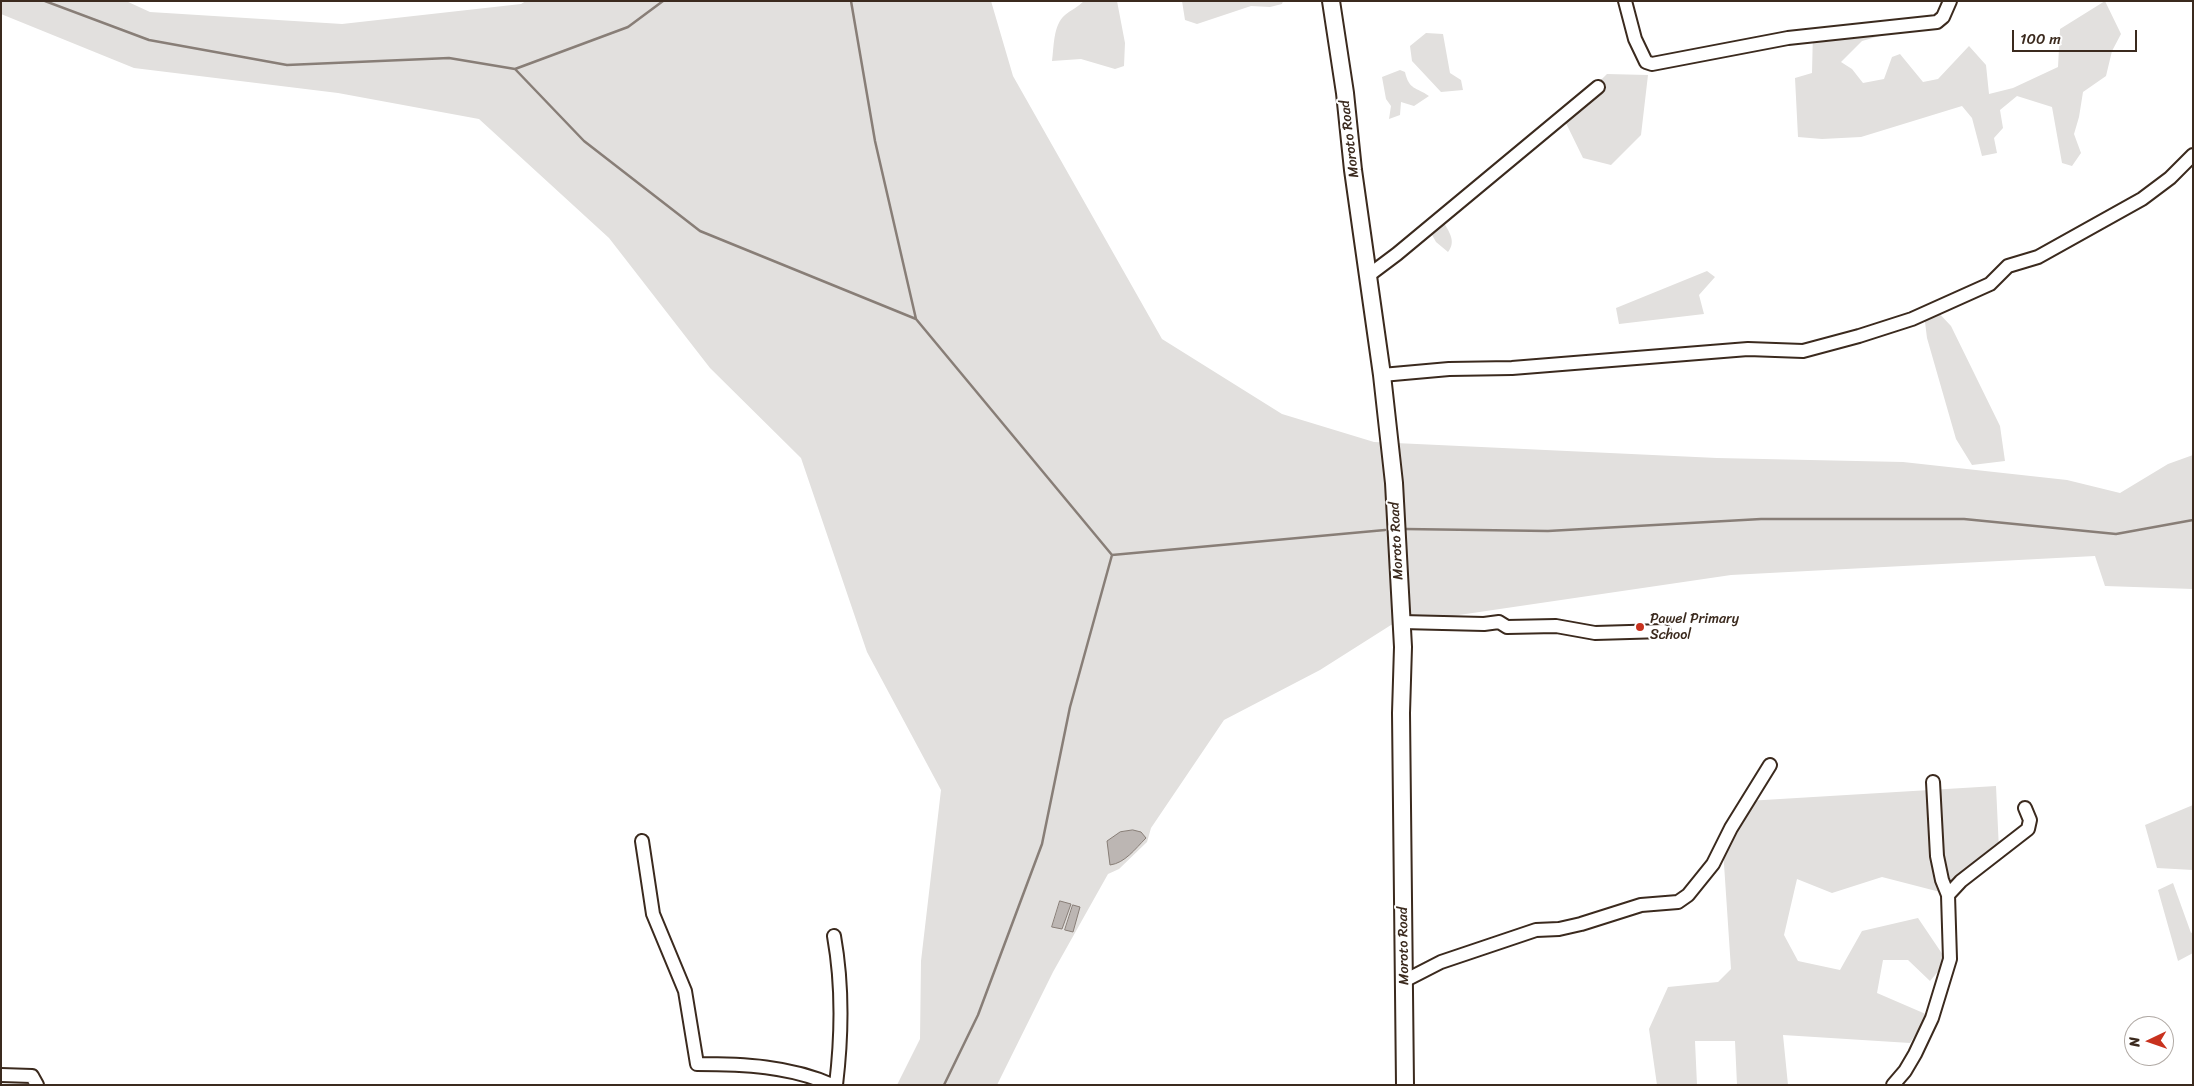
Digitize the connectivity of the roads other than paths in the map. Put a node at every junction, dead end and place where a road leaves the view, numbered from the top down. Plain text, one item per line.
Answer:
1 (1331, 1) edge
2 (1625, 1) edge
3 (1950, 1) edge
4 (1598, 87) dead end
5 (2193, 156) edge
6 (1369, 275) junction
7 (1382, 376) junction
8 (1402, 622) junction
9 (1664, 631) dead end
10 (1770, 765) dead end
11 (1934, 782) dead end
12 (2025, 808) dead end
13 (642, 841) dead end
14 (1948, 895) junction
15 (834, 936) dead end
16 (1404, 982) junction
17 (1, 1075) edge
18 (37, 1085) edge
19 (832, 1085) edge
20 (836, 1085) edge
21 (1405, 1085) edge
22 (1893, 1085) edge

1 - 6 main road, Moroto Road
2 - 3 street
4 - 6 street
5 - 7 street
6 - 7 main road, Moroto Road
7 - 8 main road, Moroto Road
8 - 9 street
8 - 16 main road, Moroto Road
10 - 16 street
11 - 14 street
12 - 14 street
13 - 19 street
14 - 22 street
15 - 20 street
16 - 21 main road, Moroto Road
17 - 18 street

